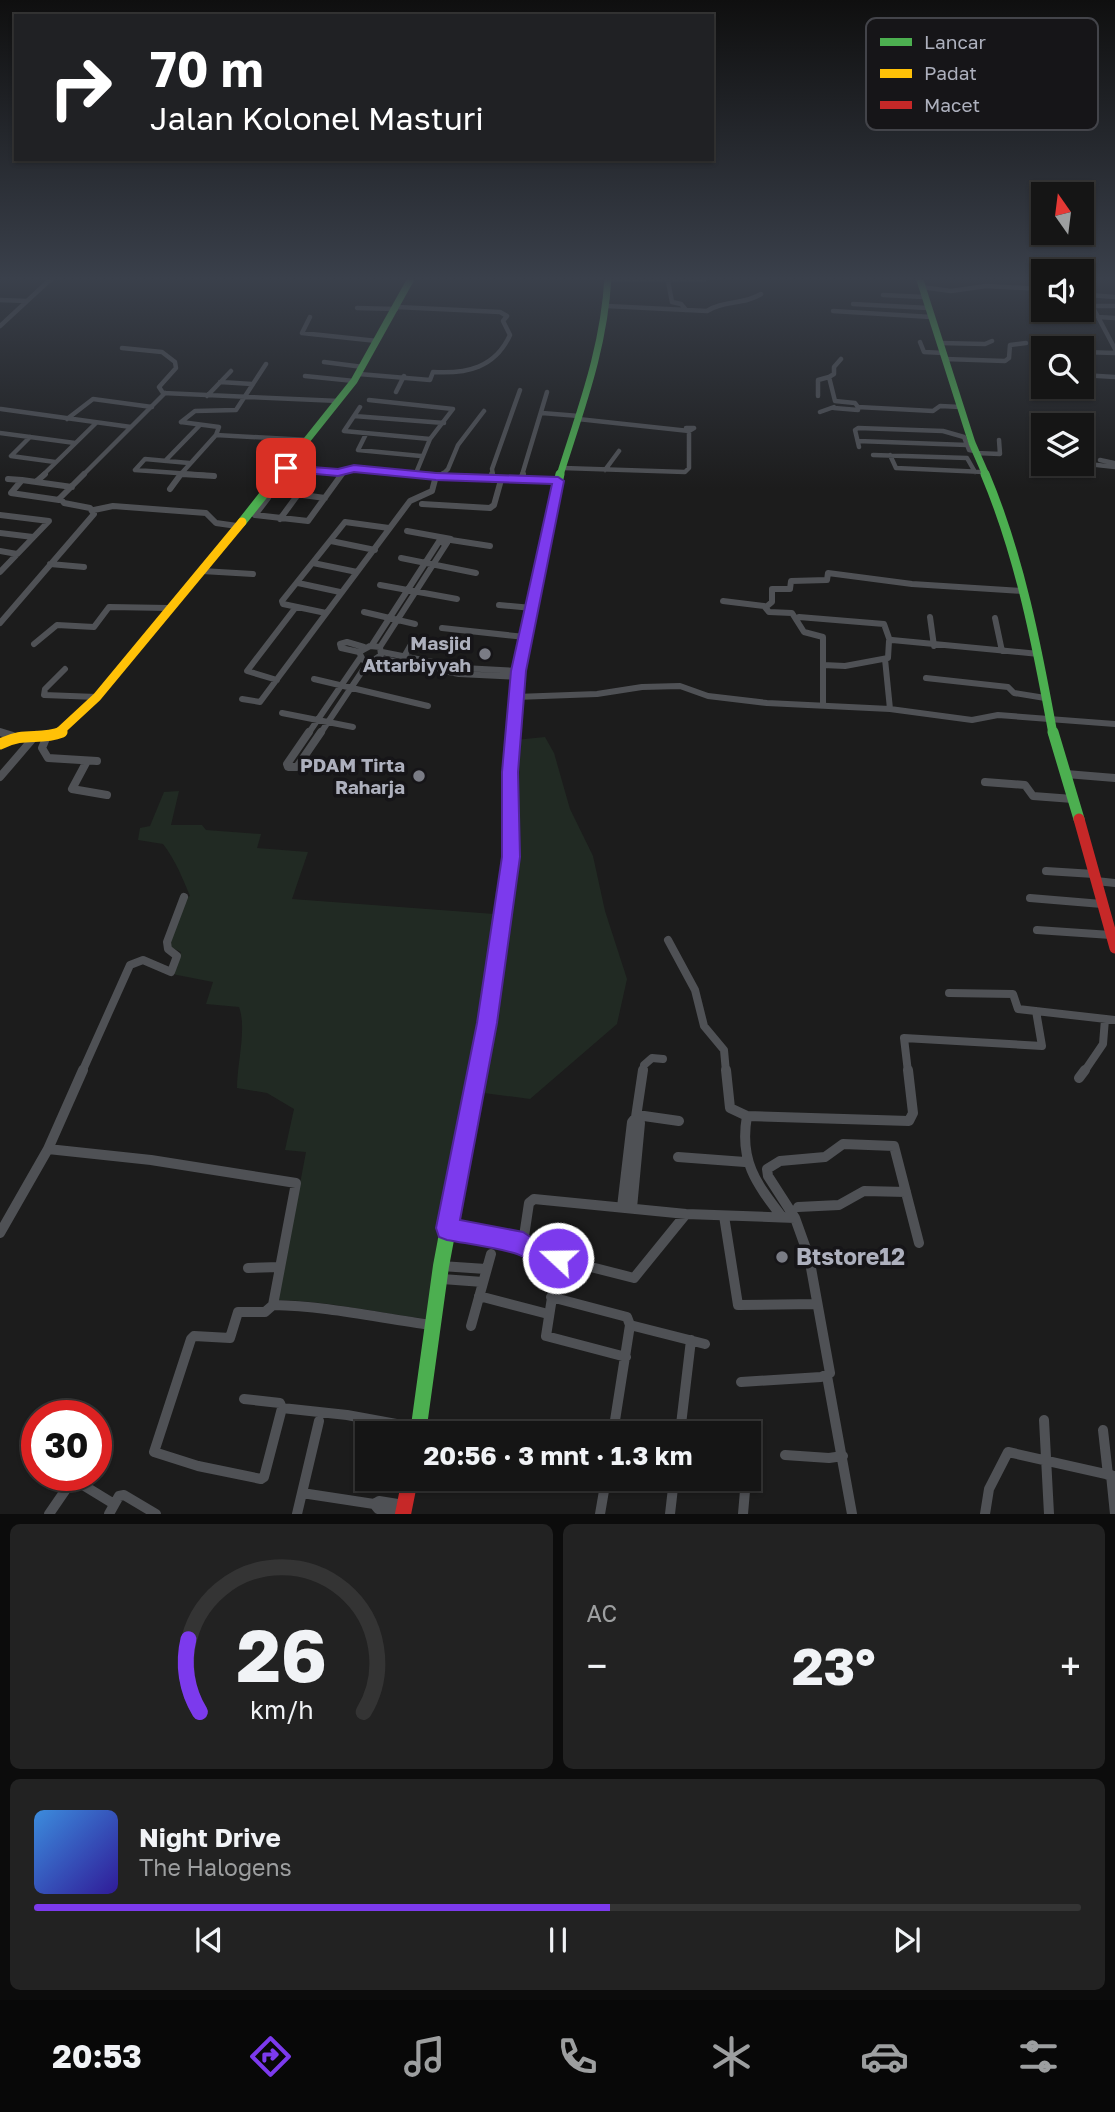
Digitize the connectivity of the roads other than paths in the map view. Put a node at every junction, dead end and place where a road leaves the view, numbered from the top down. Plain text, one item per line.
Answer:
1 (122, 348) dead end
2 (373, 348) edge
3 (504, 348) edge
4 (600, 348) edge
5 (922, 348) edge
6 (942, 348) edge
7 (963, 348) edge
8 (1010, 348) edge
9 (943, 351) junction
10 (1115, 351) edge
11 (1094, 352) edge
12 (841, 359) dead end
13 (324, 362) dead end
14 (266, 365) dead end
15 (231, 371) dead end
16 (358, 374) junction
17 (305, 376) dead end
18 (404, 376) junction
19 (1094, 376) edge
20 (829, 377) junction
21 (1115, 377) edge
22 (220, 382) junction
23 (252, 384) junction
24 (520, 390) dead end
25 (396, 392) dead end
26 (547, 392) dead end
27 (166, 393) junction
28 (244, 395) junction
29 (207, 396) junction
30 (818, 396) dead end
31 (369, 400) dead end
32 (339, 401) junction
33 (835, 401) junction
34 (152, 407) junction
35 (360, 407) dead end
36 (961, 407) junction
37 (834, 408) junction
38 (858, 409) junction
39 (1, 410) edge
40 (484, 411) dead end
41 (542, 411) junction
42 (820, 412) dead end
43 (354, 416) junction
44 (579, 416) junction
45 (66, 419) junction
46 (96, 423) junction
47 (444, 423) junction
48 (200, 425) junction
49 (131, 427) junction
50 (864, 428) junction
51 (0, 433) edge
52 (366, 434) junction
53 (216, 435) junction
54 (30, 437) junction
55 (430, 439) junction
56 (308, 440) junction
57 (999, 440) dead end
58 (75, 443) junction
59 (973, 449) junction
60 (619, 451) dead end
61 (873, 455) dead end
62 (421, 456) junction
63 (890, 456) junction
64 (616, 459) junction
65 (1100, 460) dead end
66 (165, 461) junction
67 (55, 462) junction
68 (189, 463) junction
69 (1094, 464) edge
70 (1115, 465) edge
71 (563, 468) junction
72 (288, 469) junction
73 (605, 470) junction
74 (315, 471) junction
75 (344, 471) junction
76 (619, 471) junction
77 (979, 472) junction
78 (179, 474) junction
79 (416, 474) junction
80 (214, 476) dead end
81 (439, 476) junction
82 (8, 479) dead end
83 (521, 479) junction
84 (22, 480) junction
85 (493, 480) junction
86 (501, 480) junction
87 (37, 481) junction
88 (558, 481) junction
89 (72, 487) junction
90 (170, 489) dead end
91 (273, 491) junction
92 (298, 494) junction
93 (325, 498) junction
94 (60, 500) junction
95 (422, 504) dead end
96 (94, 510) junction
97 (0, 515) edge
98 (280, 519) junction
99 (237, 526) junction
100 (389, 528) junction
101 (407, 531) dead end
102 (0, 533) edge
103 (33, 537) junction
104 (444, 540) junction
105 (331, 541) junction
106 (490, 546) dead end
107 (375, 550) junction
108 (0, 551) edge
109 (18, 554) junction
110 (401, 558) dead end
111 (313, 563) junction
112 (4, 564) edge
113 (50, 564) junction
114 (427, 566) junction
115 (84, 567) dead end
116 (202, 571) junction
117 (0, 572) edge
118 (357, 572) junction
119 (475, 573) dead end
120 (253, 574) dead end
121 (298, 583) junction
122 (380, 585) dead end
123 (1022, 591) junction
124 (340, 592) junction
125 (410, 593) junction
126 (457, 599) dead end
127 (723, 601) dead end
128 (499, 605) dead end
129 (296, 607) junction
130 (766, 607) junction
131 (169, 608) junction
132 (532, 608) junction
133 (363, 612) dead end
134 (326, 613) junction
135 (799, 617) junction
136 (930, 617) dead end
137 (995, 618) dead end
138 (392, 621) junction
139 (0, 623) edge
140 (415, 624) dead end
141 (442, 628) dead end
142 (525, 637) junction
143 (889, 637) junction
144 (413, 640) dead end
145 (34, 644) dead end
146 (934, 646) junction
147 (371, 651) junction
148 (1002, 652) junction
149 (1039, 654) junction
150 (405, 656) junction
151 (885, 659) junction
152 (426, 664) junction
153 (823, 665) junction
154 (65, 669) dead end
155 (518, 674) junction
156 (926, 678) dead end
157 (277, 680) junction
158 (314, 680) dead end
159 (345, 688) junction
160 (97, 697) junction
161 (515, 697) junction
162 (1045, 698) junction
163 (242, 699) dead end
164 (823, 705) junction
165 (428, 706) dead end
166 (890, 709) junction
167 (282, 713) dead end
168 (1050, 718) junction
169 (317, 719) junction
170 (326, 721) junction
171 (1115, 724) edge
172 (353, 727) dead end
173 (0, 732) edge
174 (41, 735) junction
175 (13, 736) junction
176 (0, 744) edge
177 (87, 761) junction
178 (97, 761) dead end
179 (1066, 775) junction
180 (0, 778) edge
181 (1115, 778) edge
182 (985, 782) dead end
183 (107, 795) dead end
184 (1074, 800) junction
185 (1046, 871) dead end
186 (1095, 877) junction
187 (1115, 883) edge
188 (184, 897) dead end
189 (1030, 898) dead end
190 (1102, 904) junction
191 (1037, 930) dead end
192 (1111, 935) junction
193 (668, 940) dead end
194 (1115, 948) edge
195 (949, 993) dead end
196 (1036, 1011) junction
197 (1110, 1019) edge
198 (663, 1059) dead end
199 (1079, 1079) dead end
200 (636, 1116) junction
201 (747, 1116) junction
202 (679, 1121) dead end
203 (48, 1149) junction
204 (678, 1157) dead end
205 (745, 1161) junction
206 (906, 1192) junction
207 (627, 1208) junction
208 (666, 1212) junction
209 (797, 1212) junction
210 (686, 1214) junction
211 (724, 1216) junction
212 (782, 1217) junction
213 (677, 1226) junction
214 (447, 1228) junction
215 (0, 1233) edge
216 (919, 1243) dead end
217 (523, 1244) junction
218 (491, 1254) dead end
219 (441, 1266) junction
220 (279, 1267) junction
221 (248, 1268) dead end
222 (486, 1269) junction
223 (556, 1272) dead end
224 (439, 1279) junction
225 (483, 1282) junction
226 (479, 1296) junction
227 (551, 1297) junction
228 (817, 1304) junction
229 (273, 1305) junction
230 (548, 1314) junction
231 (432, 1325) junction
232 (630, 1325) junction
233 (471, 1326) dead end
234 (691, 1340) junction
235 (705, 1343) dead end
236 (626, 1357) junction
237 (827, 1376) junction
238 (741, 1382) dead end
239 (244, 1399) dead end
240 (282, 1408) junction
241 (1044, 1420) dead end
242 (319, 1421) dead end
243 (374, 1421) edge
244 (419, 1421) edge
245 (615, 1421) edge
246 (681, 1421) edge
247 (1103, 1430) dead end
248 (785, 1455) dead end
249 (843, 1456) junction
250 (1046, 1460) junction
251 (1111, 1476) edge
252 (407, 1491) edge
253 (604, 1491) edge
254 (673, 1491) edge
255 (745, 1491) edge
256 (302, 1493) junction
257 (111, 1509) edge
258 (403, 1511) edge
259 (49, 1514) edge
260 (156, 1514) edge
261 (297, 1514) edge
262 (600, 1514) edge
263 (670, 1514) edge
264 (743, 1514) edge
265 (852, 1514) edge
266 (985, 1514) edge
267 (1049, 1514) edge
268 (1115, 1514) edge

1 - 27 street
2 - 16 street
3 - 18 street
4 - 44 street
5 - 9 street
6 - 9 street
7 - 9 street
8 - 9 street
9 - 36 street
10 - 11 street
12 - 20 street
13 - 16 street
14 - 23 street
15 - 22 street
16 - 17 street
16 - 18 street
16 - 32 street
18 - 25 street
19 - 21 street
20 - 30 street
20 - 33 street
22 - 23 street
22 - 29 street
23 - 28 street
24 - 85 street
26 - 41 street
27 - 29 street
27 - 34 street
28 - 29 street
28 - 32 street
28 - 48 street
31 - 47 street
32 - 56 street
33 - 37 street
33 - 38 street
34 - 45 street
34 - 49 street
35 - 43 street
36 - 38 street
36 - 59 street
37 - 38 street
37 - 42 street
38 - 50 street
39 - 45 street
40 - 81 street
41 - 44 street
41 - 83 street
43 - 47 street
43 - 52 street
44 - 71 street
44 - 76 street
45 - 46 street
46 - 49 street
46 - 58 street
47 - 55 street
48 - 53 street
48 - 66 street
49 - 89 street
50 - 59 street
50 - 59 street
51 - 54 street
52 - 55 street
52 - 62 street
53 - 56 street
53 - 68 street
54 - 58 street
54 - 67 street
55 - 62 street
56 - 72 street
57 - 59 street
58 - 67 street
59 - 77 street
60 - 64 street
61 - 63 street
62 - 79 street
63 - 77 street
63 - 77 street
64 - 73 street
64 - 76 street
65 - 70 street
66 - 68 street
66 - 78 street
67 - 87 street
68 - 78 street
69 - 70 street
71 - 73 street
71 - 88 street
72 - 74 street
72 - 91 street
72 - 99 street
73 - 76 street
74 - 75 street
74 - 92 street
75 - 79 street
75 - 93 street
77 - 123 street
78 - 80 street
78 - 90 street
79 - 81 street
81 - 85 street
81 - 100 street
82 - 84 street
83 - 86 street
83 - 88 street
84 - 87 street
84 - 94 street
85 - 86 street
86 - 95 street
87 - 89 street
88 - 132 street
89 - 94 street
91 - 92 street
91 - 98 street
92 - 93 street
92 - 98 street
93 - 98 street
94 - 96 street
96 - 99 street
96 - 113 street
97 - 103 street
99 - 116 street
100 - 105 street
100 - 107 street
101 - 104 street
102 - 103 street
103 - 109 street
104 - 106 street
104 - 114 street
105 - 107 street
105 - 111 street
107 - 118 street
108 - 109 street
109 - 112 street
110 - 114 street
111 - 118 street
111 - 121 street
112 - 117 street
113 - 115 street
113 - 139 street
114 - 119 street
114 - 125 street
116 - 120 street
116 - 131 street
118 - 124 street
121 - 124 street
121 - 129 street
122 - 125 street
123 - 130 street
123 - 149 street
124 - 134 street
125 - 126 street
125 - 138 street
127 - 130 street
128 - 132 street
129 - 134 street
129 - 157 street
130 - 135 street
131 - 145 street
131 - 160 street
132 - 142 street
133 - 138 street
134 - 157 street
135 - 143 street
135 - 153 street
136 - 146 street
137 - 148 street
138 - 140 street
138 - 147 street
141 - 142 street
142 - 155 street
143 - 146 street
143 - 151 street
144 - 150 street
146 - 148 street
147 - 150 street
147 - 152 street
147 - 159 street
147 - 159 street
148 - 149 street
149 - 162 street
150 - 152 street
151 - 153 street
151 - 166 street
152 - 155 street
153 - 164 street
154 - 160 street
155 - 161 street
156 - 162 street
157 - 163 street
158 - 159 street
159 - 165 street
159 - 169 street
159 - 170 street
160 - 174 street
161 - 164 street
161 - 214 street
162 - 168 street
164 - 166 street
166 - 168 street
167 - 169 street
168 - 171 street
168 - 179 street
169 - 170 street
169 - 170 street
170 - 172 street
173 - 175 street
174 - 175 street
174 - 177 street
174 - 180 street
175 - 176 street
177 - 178 street
177 - 183 street
179 - 181 street
179 - 184 street
182 - 184 street
184 - 186 street
185 - 186 street
186 - 187 street
186 - 190 street
188 - 203 street
189 - 190 street
190 - 192 street
191 - 192 street
192 - 194 street
193 - 201 street
195 - 196 street
196 - 197 street
196 - 201 street
197 - 199 street
198 - 200 street
200 - 202 street
200 - 207 street
201 - 205 street
203 - 215 street
203 - 220 street
204 - 205 street
205 - 212 street
206 - 209 street
206 - 209 street
206 - 216 street
207 - 208 street
207 - 217 street
208 - 210 street
208 - 213 street
209 - 212 street
209 - 228 street
210 - 211 street
210 - 213 street
211 - 212 street
211 - 228 street
213 - 217 street
214 - 217 street
214 - 219 street
218 - 222 street
219 - 222 street
219 - 224 street
220 - 221 street
220 - 229 street
222 - 225 street
223 - 227 street
224 - 225 street
224 - 231 street
225 - 226 street
226 - 230 street
226 - 233 street
227 - 230 street
227 - 232 street
228 - 237 street
229 - 231 street
229 - 240 street
230 - 236 street
231 - 244 street
232 - 234 street
232 - 236 street
234 - 235 street
234 - 246 street
236 - 245 street
237 - 238 street
237 - 249 street
239 - 240 street
240 - 243 street
241 - 250 street
242 - 256 street
247 - 251 street
248 - 249 street
249 - 265 street
250 - 251 street
250 - 266 street
250 - 267 street
251 - 268 street
252 - 258 street
253 - 262 street
254 - 263 street
255 - 264 street
256 - 258 street
256 - 261 street
257 - 259 street
257 - 260 street

